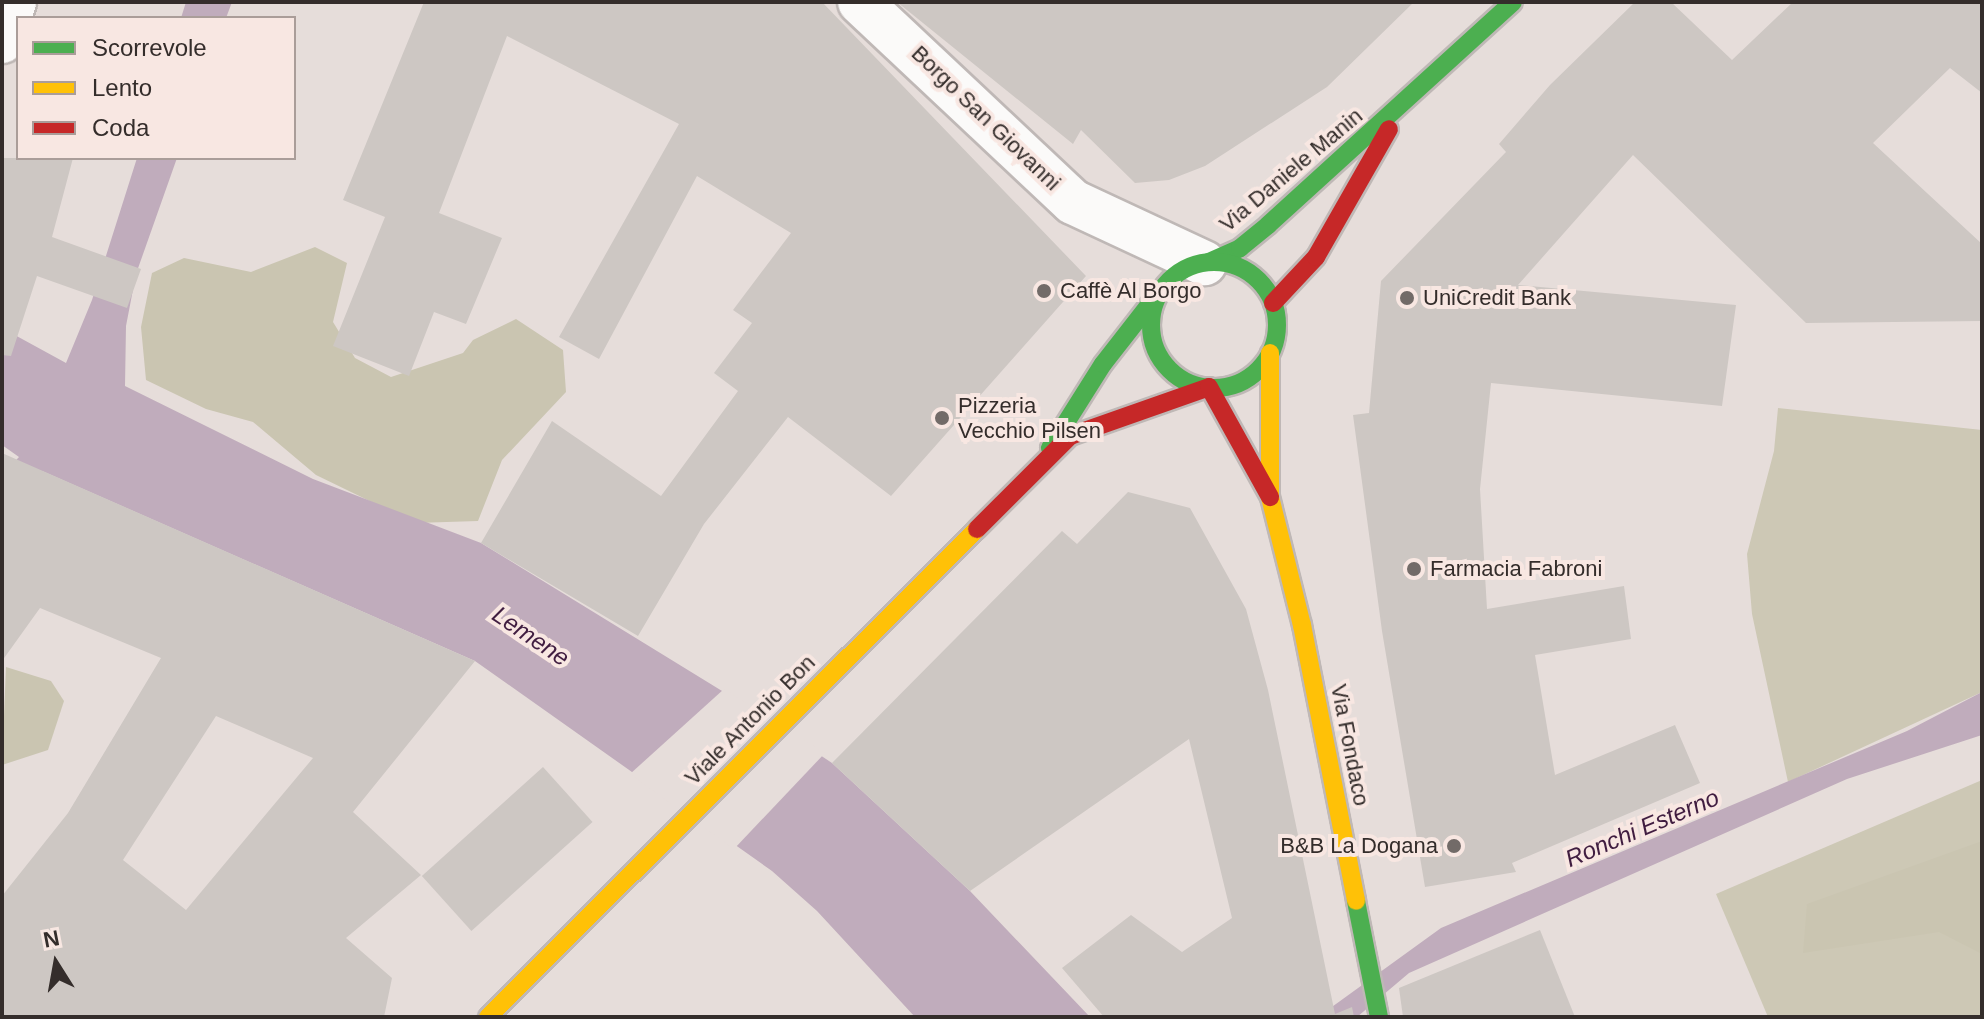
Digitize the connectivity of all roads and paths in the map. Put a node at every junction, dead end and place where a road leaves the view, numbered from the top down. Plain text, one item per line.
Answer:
1 (14, 2) edge
2 (860, 2) edge
3 (1513, 2) edge
4 (2, 41) edge
5 (1399, 108) junction
6 (1206, 262) junction
7 (1159, 293) junction
8 (1273, 303) junction
9 (1270, 353) junction
10 (1209, 387) junction
11 (1046, 455) junction
12 (1270, 497) junction
13 (1377, 1011) edge
14 (488, 1017) edge

1 - 4 street
2 - 6 street, Borgo San Giovanni
3 - 5 main road, Via Daniele Manin
5 - 6 main road, Via Daniele Manin
5 - 8 main road, Via Daniele Manin
6 - 7 main road
6 - 8 main road
7 - 10 main road
7 - 11 main road, Viale Antonio Bon
8 - 9 main road
9 - 10 main road
9 - 12 main road, Via Fondaco
10 - 11 main road, Viale Antonio Bon
10 - 12 main road, Via Fondaco
11 - 14 main road, Viale Antonio Bon
12 - 13 main road, Via Fondaco

